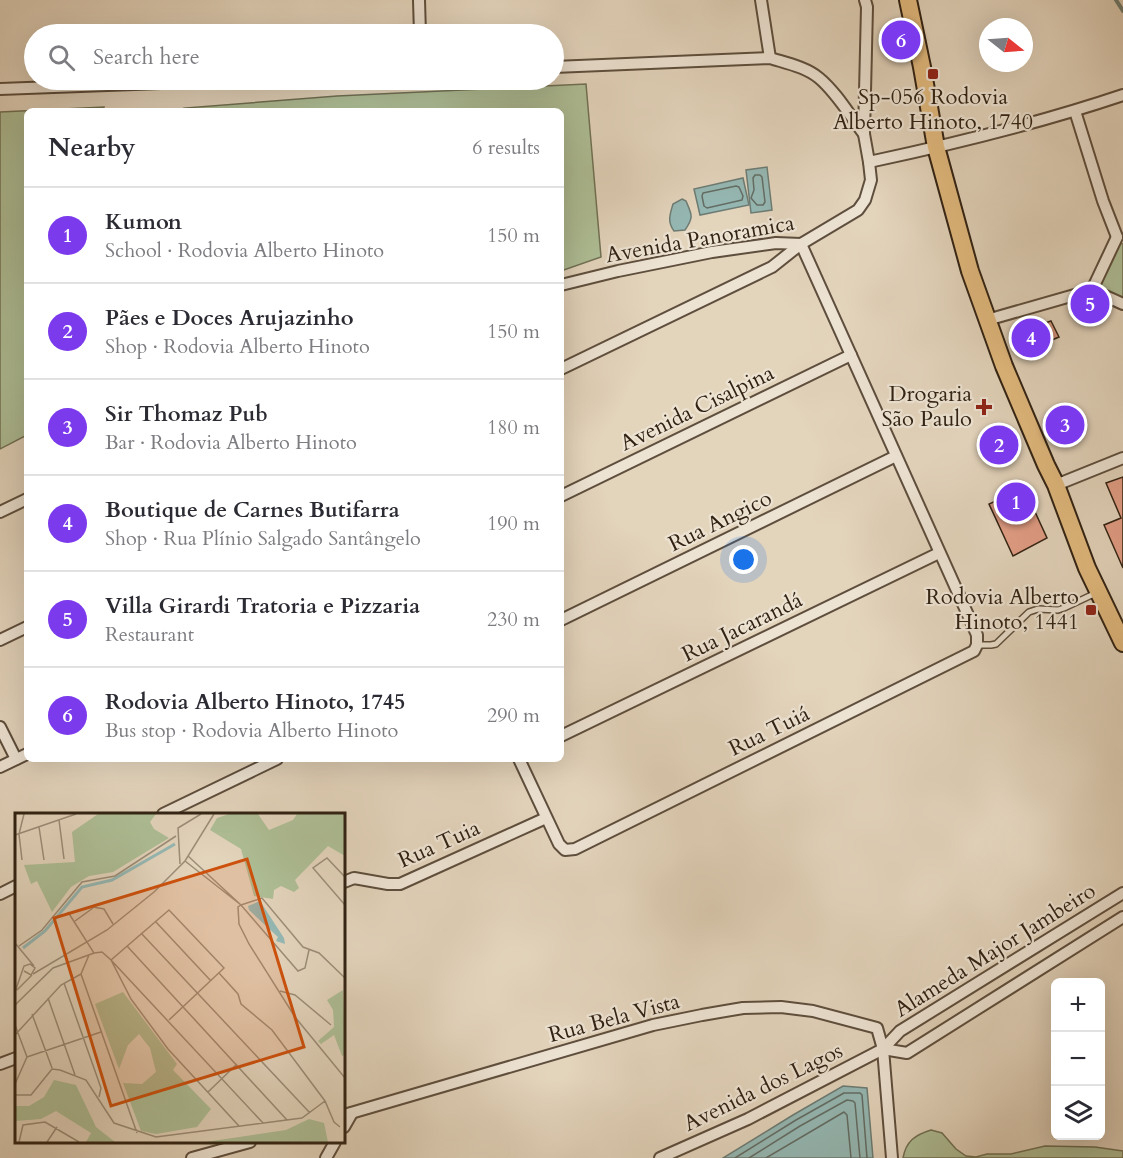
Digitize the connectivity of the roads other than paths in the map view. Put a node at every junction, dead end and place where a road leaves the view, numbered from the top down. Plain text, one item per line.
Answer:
1 (419, 0) edge
2 (761, 0) edge
3 (865, 0) edge
4 (908, 0) edge
5 (420, 24) edge
6 (770, 58) junction
7 (564, 67) edge
8 (24, 88) edge
9 (0, 89) edge
10 (1123, 95) edge
11 (1075, 111) junction
12 (864, 134) junction
13 (936, 147) junction
14 (869, 162) junction
15 (1120, 238) edge
16 (801, 244) junction
17 (564, 284) edge
18 (1092, 290) junction
19 (1123, 304) edge
20 (987, 320) junction
21 (851, 356) junction
22 (564, 368) edge
23 (896, 456) junction
24 (1123, 458) edge
25 (1056, 485) junction
26 (564, 495) edge
27 (24, 500) edge
28 (0, 512) edge
29 (939, 553) junction
30 (1098, 592) junction
31 (564, 619) edge
32 (24, 628) edge
33 (0, 640) edge
34 (1123, 643) edge
35 (977, 645) junction
36 (0, 727) edge
37 (564, 735) edge
38 (24, 755) edge
39 (16, 759) junction
40 (271, 762) edge
41 (520, 762) edge
42 (0, 767) edge
43 (165, 813) edge
44 (546, 818) junction
45 (345, 882) edge
46 (15, 886) edge
47 (1123, 893) edge
48 (0, 894) edge
49 (1123, 917) edge
50 (884, 1049) junction
51 (15, 1058) edge
52 (0, 1064) edge
53 (348, 1114) edge
54 (246, 1143) edge
55 (334, 1143) edge
56 (192, 1158) edge
57 (326, 1158) edge
58 (660, 1158) edge
59 (892, 1158) edge

1 - 5 street
2 - 6 street
3 - 12 street, Avenida Panoramica
4 - 13 main road
6 - 7 street
6 - 12 street
8 - 9 street
10 - 11 street
11 - 13 street
11 - 15 street
12 - 14 street, Avenida Panoramica
13 - 14 street
13 - 20 main road
14 - 16 street, Avenida Panoramica
15 - 18 street
16 - 17 street, Avenida Panoramica
16 - 21 street
16 - 22 street
18 - 19 street
18 - 20 street
20 - 25 main road
21 - 23 street
21 - 26 street, Avenida Cisalpina
23 - 29 street
23 - 31 street, Rua Angico
24 - 25 street
25 - 30 main road
27 - 28 street
29 - 35 street
29 - 37 street, Rua Jacarandá
30 - 34 main road
30 - 35 lane
32 - 33 street
35 - 44 street, Rua Tuiá
36 - 39 street
38 - 39 street
39 - 42 street
40 - 43 street
41 - 44 street
44 - 45 street, Rua Tuia
46 - 48 street
47 - 50 street, Alameda Major Jambeiro
49 - 50 street, Alameda Major Jambeiro
50 - 53 street, Rua Bela Vista
50 - 58 street, Avenida dos Lagos
50 - 59 street
51 - 52 street
54 - 56 street
55 - 57 street

